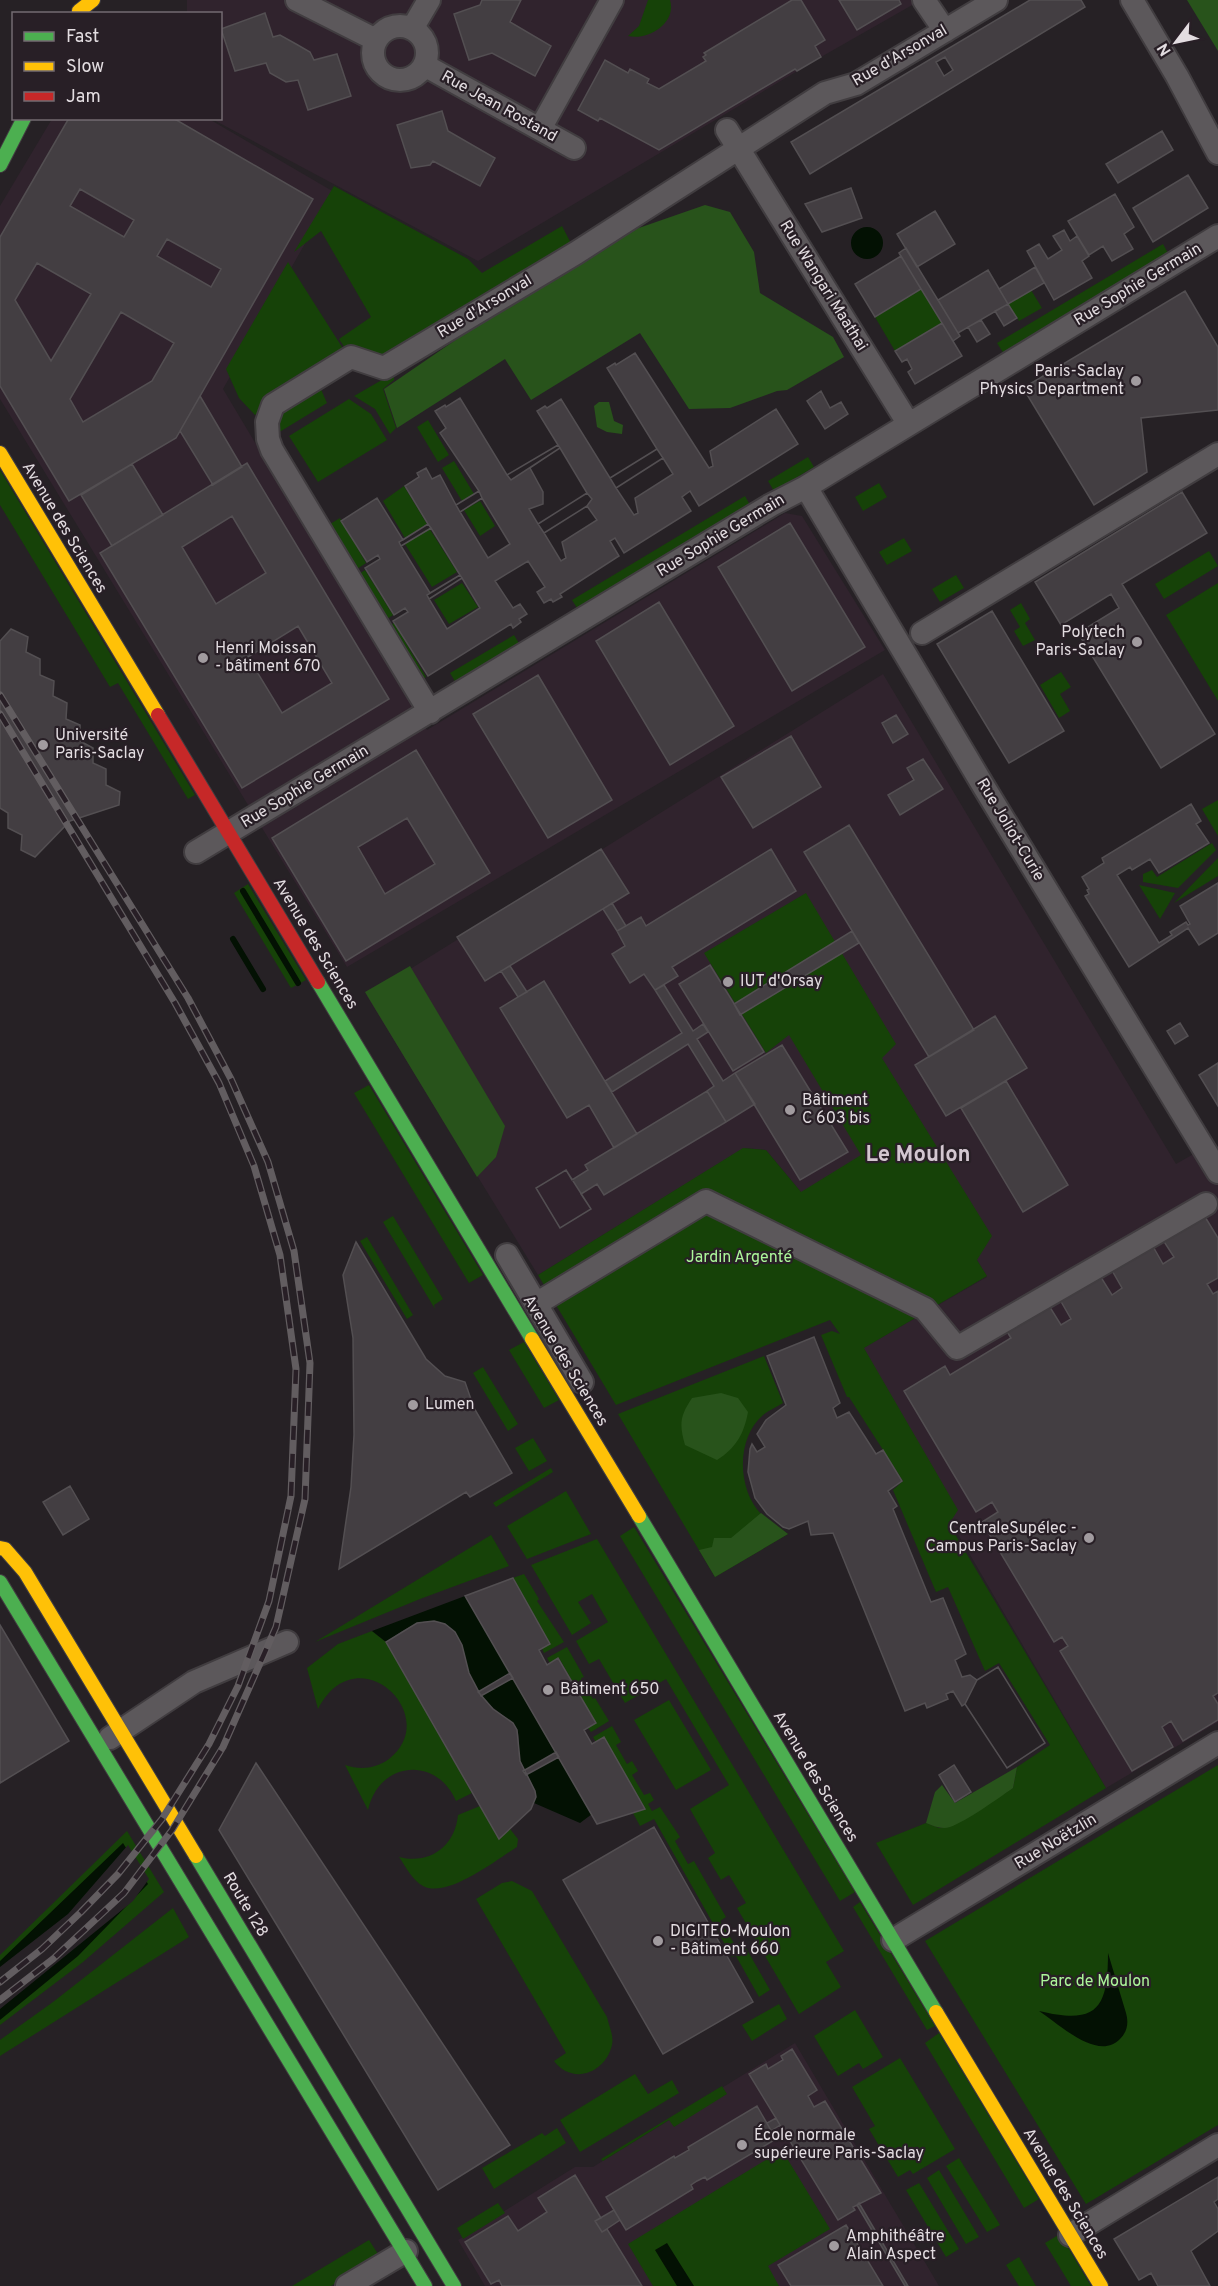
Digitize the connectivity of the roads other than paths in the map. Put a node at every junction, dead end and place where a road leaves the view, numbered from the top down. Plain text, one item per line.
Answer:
1 (93, 0) edge
2 (297, 0) edge
3 (429, 0) edge
4 (612, 0) edge
5 (924, 0) edge
6 (996, 0) edge
7 (1132, 0) edge
8 (80, 8) edge
9 (412, 29) junction
10 (945, 31) junction
11 (376, 40) junction
12 (424, 65) junction
13 (23, 120) edge
14 (540, 129) junction
15 (733, 139) junction
16 (574, 148) dead end
17 (1218, 153) edge
18 (0, 165) edge
19 (1217, 241) edge
20 (908, 423) junction
21 (0, 453) edge
22 (1218, 454) edge
23 (806, 487) junction
24 (50, 513) dead end
25 (922, 633) dead end
26 (429, 712) junction
27 (195, 748) dead end
28 (230, 833) junction
29 (196, 852) dead end
30 (1218, 1172) edge
31 (1206, 1204) dead end
32 (507, 1255) dead end
33 (528, 1299) junction
34 (582, 1382) dead end
35 (0, 1548) edge
36 (0, 1582) edge
37 (287, 1642) dead end
38 (122, 1731) junction
39 (1218, 1743) edge
40 (98, 1744) junction
41 (893, 1940) junction
42 (1218, 2145) edge
43 (1070, 2235) junction
44 (406, 2251) junction
45 (347, 2286) edge
46 (425, 2286) edge
47 (454, 2286) edge
48 (1101, 2286) edge

1 - 8 street
2 - 11 street
3 - 9 street
4 - 14 street
5 - 10 street
6 - 10 street, Rue d'Arsonval
7 - 17 street
9 - 11 street
9 - 12 street
10 - 15 street, Rue d'Arsonval
11 - 12 street
12 - 14 street, Rue Jean Rostand
13 - 18 street
14 - 16 street, Rue Jean Rostand
15 - 20 street, Rue Wangari Maathai
15 - 26 street, Rue d'Arsonval
19 - 20 street, Rue Sophie Germain
20 - 23 street, Rue Sophie Germain
21 - 28 street, Avenue des Sciences
22 - 25 street
23 - 26 street, Rue Sophie Germain
23 - 30 street, Rue Joliot-Curie
24 - 27 street
26 - 28 street, Rue Sophie Germain
28 - 29 street, Rue Sophie Germain
28 - 41 street, Avenue des Sciences
31 - 33 street
32 - 33 street
33 - 34 street
35 - 38 street, Route 128
36 - 40 street
37 - 38 street
38 - 40 street
38 - 47 street, Route 128
39 - 41 street, Rue Noëtzlin
40 - 44 street
41 - 43 street, Avenue des Sciences
42 - 43 street
43 - 48 street, Avenue des Sciences
44 - 45 street
44 - 46 street

